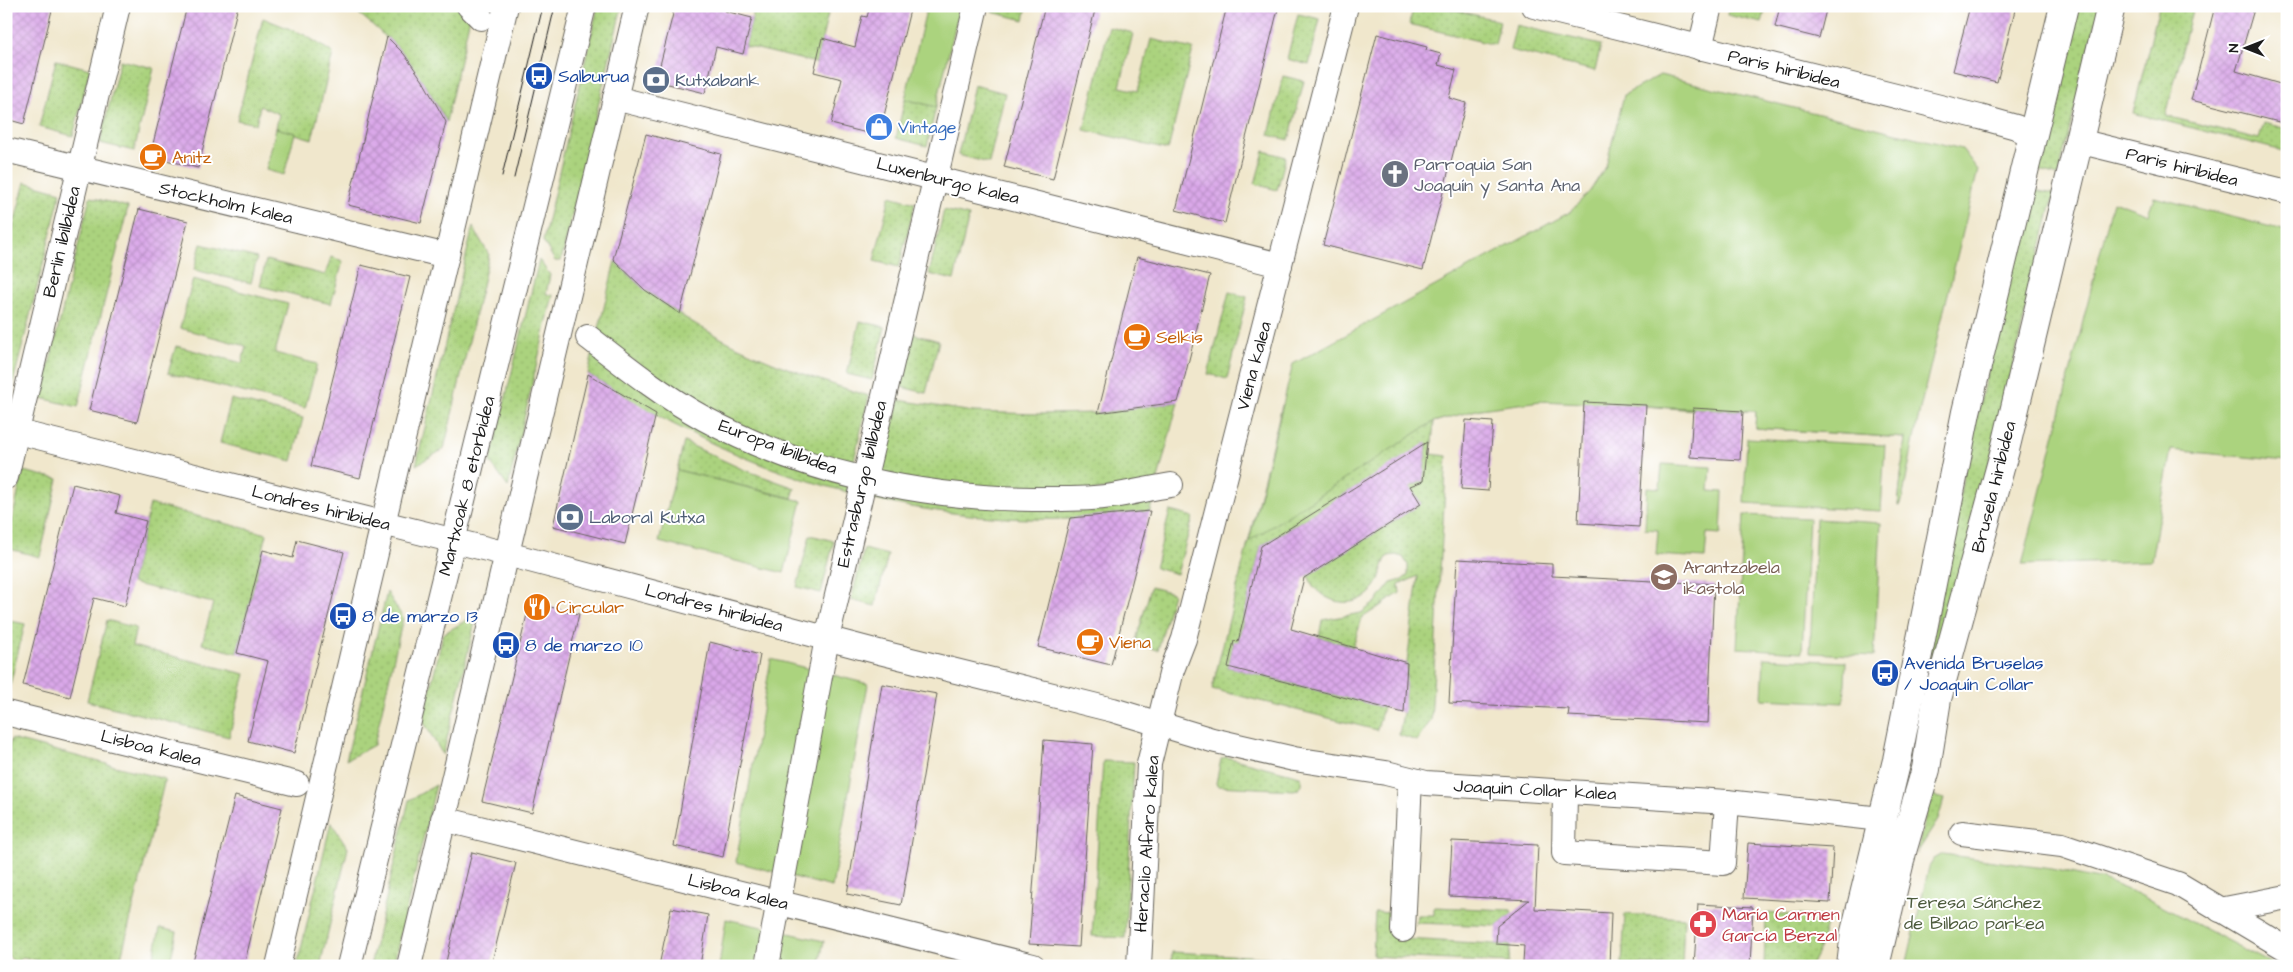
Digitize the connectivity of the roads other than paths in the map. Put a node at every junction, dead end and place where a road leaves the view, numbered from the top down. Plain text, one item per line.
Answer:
1 (118, 6) edge
2 (506, 6) edge
3 (584, 6) edge
4 (637, 6) edge
5 (976, 6) edge
6 (1346, 6) edge
7 (1534, 6) edge
8 (1710, 6) edge
9 (2064, 6) edge
10 (2110, 6) edge
11 (1700, 48) junction
12 (616, 98) junction
13 (2032, 136) junction
14 (2078, 142) junction
15 (6, 150) edge
16 (79, 168) junction
17 (935, 178) junction
18 (2287, 192) edge
19 (447, 256) junction
20 (1280, 265) junction
21 (588, 337) dead end
22 (12, 431) edge
23 (6, 477) edge
24 (863, 478) junction
25 (1171, 485) dead end
26 (382, 524) junction
27 (454, 541) junction
28 (507, 554) junction
29 (827, 638) junction
30 (6, 712) edge
31 (1159, 724) junction
32 (1410, 780) junction
33 (297, 784) dead end
34 (1565, 792) junction
35 (1727, 802) junction
36 (443, 819) junction
37 (1881, 819) junction
38 (1962, 833) dead end
39 (1903, 848) junction
40 (2287, 897) edge
41 (777, 902) junction
42 (2220, 910) junction
43 (1403, 930) dead end
44 (1855, 932) junction
45 (2287, 949) edge
46 (278, 966) edge
47 (350, 966) edge
48 (408, 966) edge
49 (767, 966) edge
50 (1033, 966) edge
51 (1139, 966) edge
52 (1836, 966) edge
53 (1851, 966) edge
54 (1875, 966) edge

1 - 16 street, Berlin ibilbidea
2 - 19 street
3 - 27 street, Martxoak 8 etorbidea
4 - 12 street
5 - 17 street, Estrasburgo ibilbidea
6 - 20 street, Viena kalea
7 - 11 street, Paris hiribidea
8 - 11 street
9 - 13 main road
10 - 14 main road, Brusela hiribidea
11 - 13 street, Paris hiribidea
12 - 17 street, Luxenburgo kalea
12 - 28 street
13 - 37 main road
14 - 18 street, Paris hiribidea
14 - 39 main road, Brusela hiribidea
15 - 16 street, Stockholm kalea
16 - 19 street, Stockholm kalea
16 - 22 street, Berlin ibilbidea
17 - 20 street, Luxenburgo kalea
17 - 24 street, Estrasburgo ibilbidea
19 - 26 street
20 - 31 street, Viena kalea
21 - 24 street, Europa ibilbidea
22 - 23 street, Berlin ibilbidea
22 - 26 street, Londres hiribidea
24 - 25 street, Europa ibilbidea
24 - 29 street, Estrasburgo ibilbidea
26 - 27 street, Londres hiribidea
26 - 46 street
27 - 28 street, Londres hiribidea
27 - 47 street, Martxoak 8 etorbidea
28 - 29 street, Londres hiribidea
28 - 36 street
29 - 31 street, Londres hiribidea
29 - 41 street, Estrasburgo ibilbidea
30 - 33 street, Lisboa kalea
31 - 32 street, Joaquin Collar kalea
31 - 51 street, Heraclio Alfaro kalea
32 - 34 street, Joaquin Collar kalea
32 - 43 street
34 - 35 street, Joaquin Collar kalea
34 - 35 street
35 - 37 street, Joaquin Collar kalea
36 - 41 street, Lisboa kalea
36 - 48 street
37 - 39 street
37 - 44 main road
38 - 42 street
39 - 54 main road, Brusela hiribidea
40 - 42 street
41 - 49 street, Estrasburgo ibilbidea
41 - 50 street, Lisboa kalea
42 - 45 street
44 - 52 main road
44 - 53 main road

